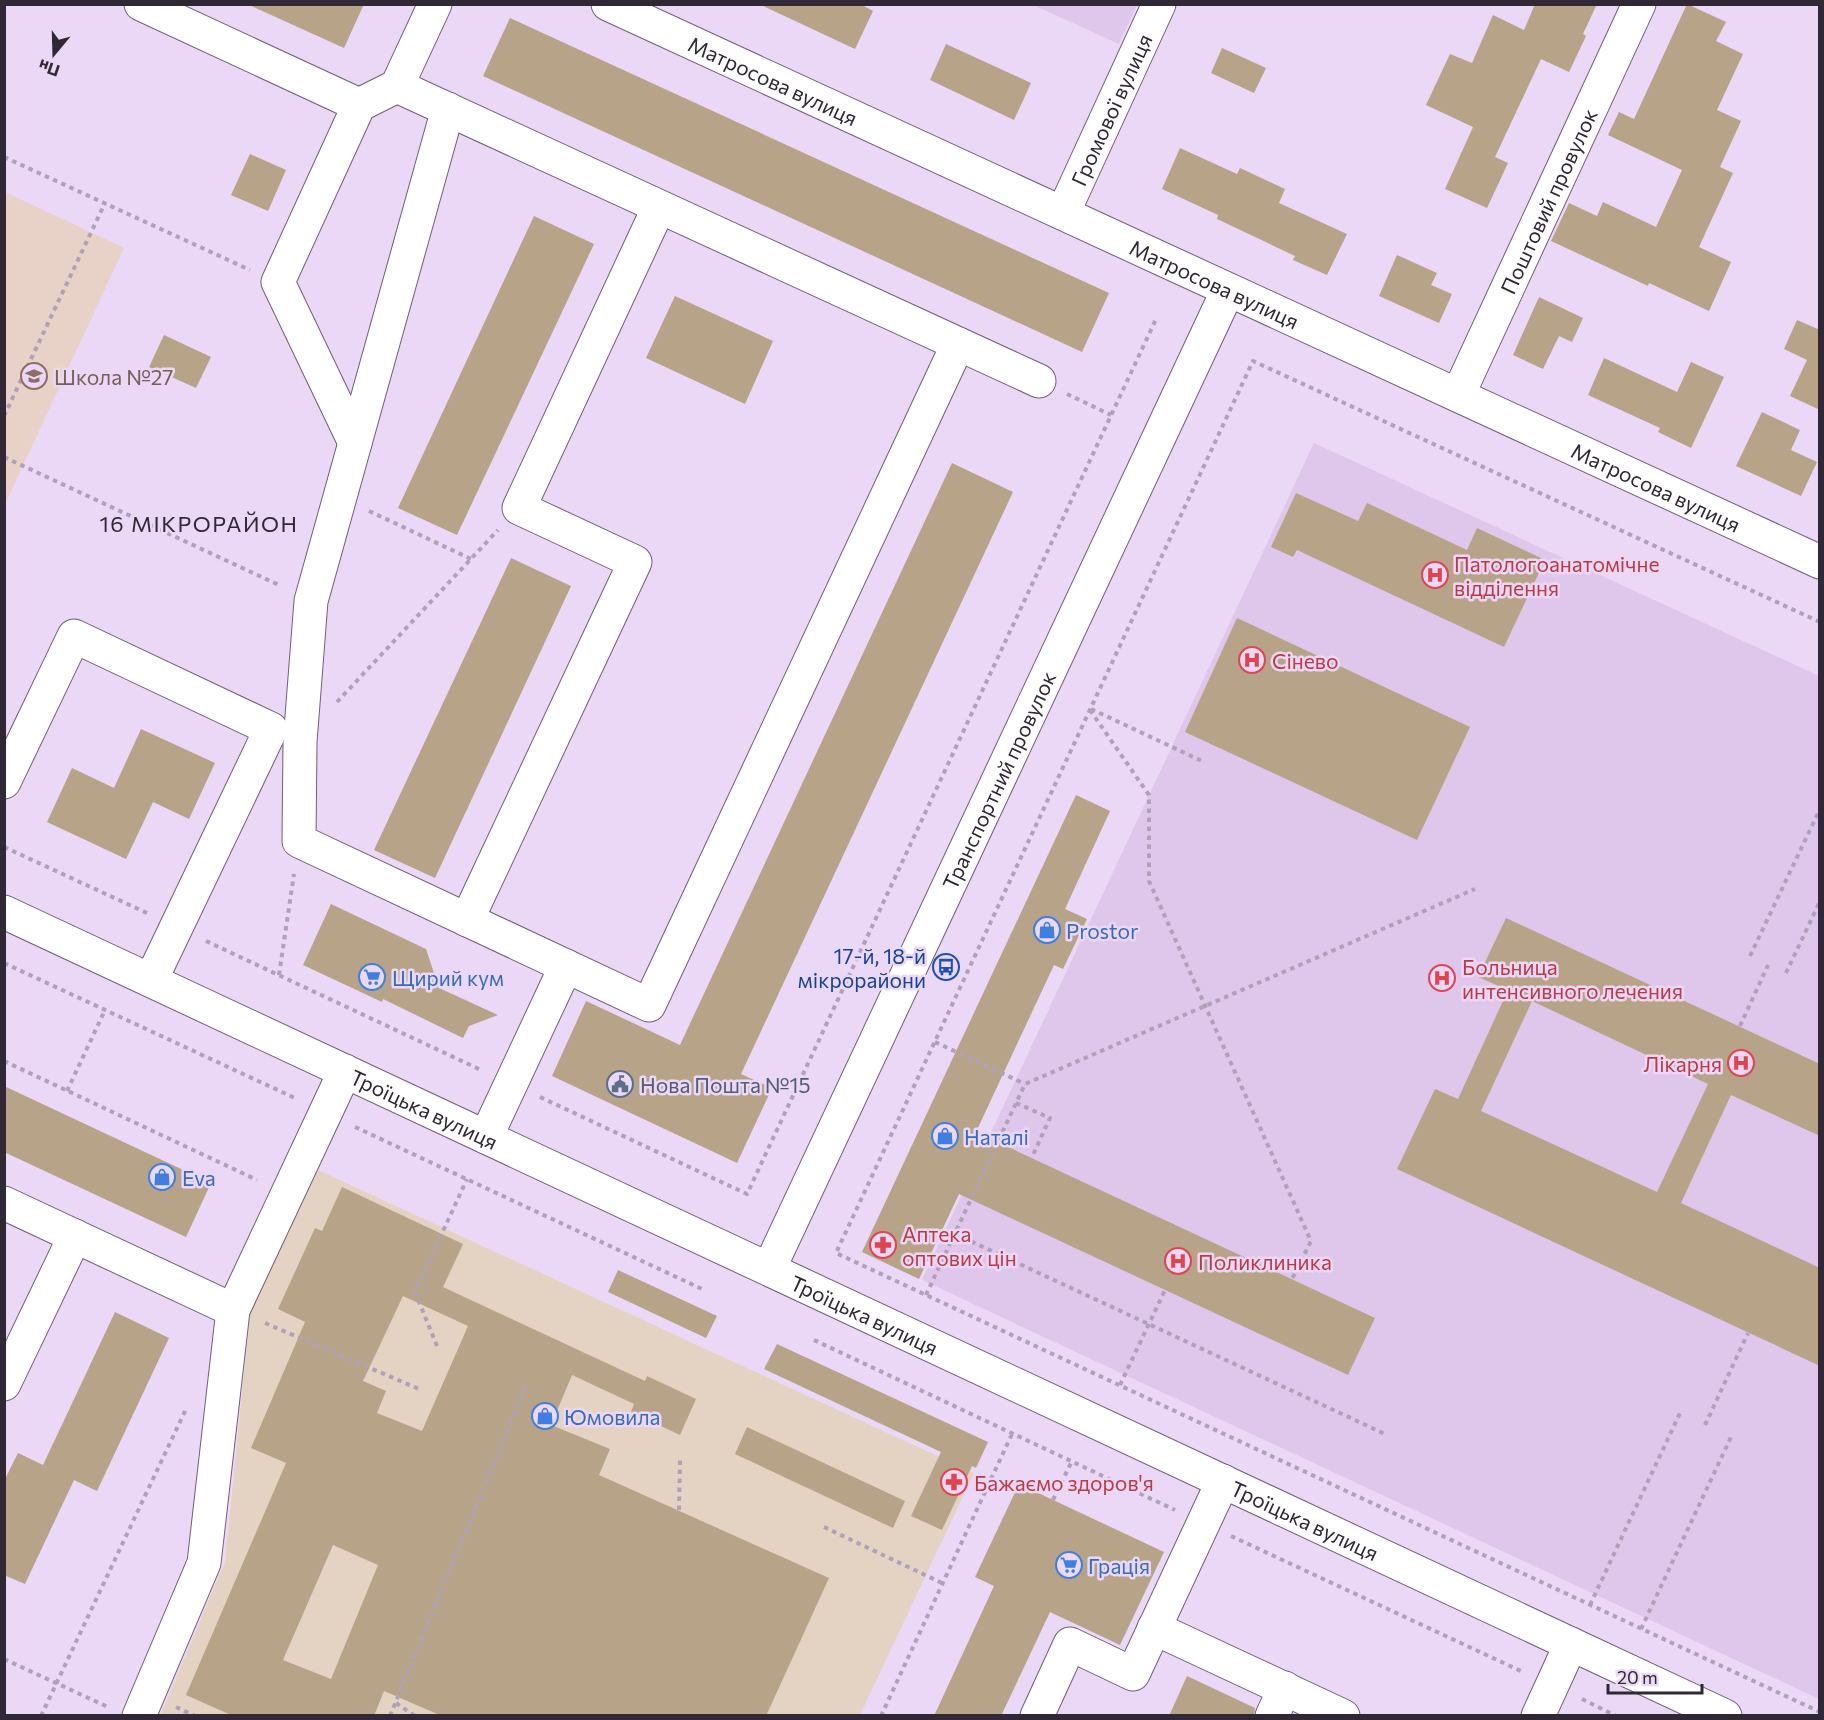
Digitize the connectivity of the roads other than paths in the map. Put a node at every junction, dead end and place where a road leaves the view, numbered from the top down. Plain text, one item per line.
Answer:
1 (141, 4) edge
2 (435, 4) edge
3 (608, 4) edge
4 (1159, 4) edge
5 (1639, 4) edge
6 (398, 86) junction
7 (359, 105) junction
8 (448, 109) junction
9 (659, 207) junction
10 (1063, 213) junction
11 (1227, 290) junction
12 (958, 344) junction
13 (1039, 381) road end
14 (1458, 395) junction
15 (355, 443) junction
16 (1820, 562) edge
17 (4, 782) edge
18 (4, 912) edge
19 (467, 920) junction
20 (566, 966) junction
21 (151, 980) junction
22 (345, 1071) junction
23 (486, 1137) junction
24 (4, 1203) edge
25 (75, 1236) junction
26 (769, 1269) junction
27 (233, 1310) junction
28 (4, 1384) edge
29 (1223, 1481) junction
30 (1154, 1628) junction
31 (1571, 1644) junction
32 (1279, 1702) edge
33 (127, 1713) edge
34 (1036, 1716) edge
35 (1343, 1716) edge
36 (1538, 1716) edge
37 (1725, 1716) edge

1 - 7 street
2 - 6 street
3 - 10 street, Матросова вулиця
4 - 10 street, Громової вулиця
5 - 14 street, Поштовий провулок
6 - 7 street
6 - 8 street
7 - 15 street
8 - 9 street
8 - 15 street
9 - 12 street
9 - 19 street
10 - 11 street, Матросова вулиця
11 - 14 street, Матросова вулиця
11 - 26 street, Транспортний провулок
12 - 13 street
12 - 20 street
14 - 16 street, Матросова вулиця
15 - 19 street
17 - 21 street
18 - 21 street, Троїцька вулиця
19 - 20 street
20 - 23 street
21 - 22 street, Троїцька вулиця
22 - 23 street, Троїцька вулиця
22 - 27 street
23 - 26 street, Троїцька вулиця
24 - 25 street
25 - 27 street
25 - 28 street
26 - 29 street, Троїцька вулиця
27 - 33 street
29 - 30 street
29 - 31 street, Троїцька вулиця
30 - 32 street
30 - 34 street
31 - 36 street
31 - 37 street, Троїцька вулиця
32 - 35 street

